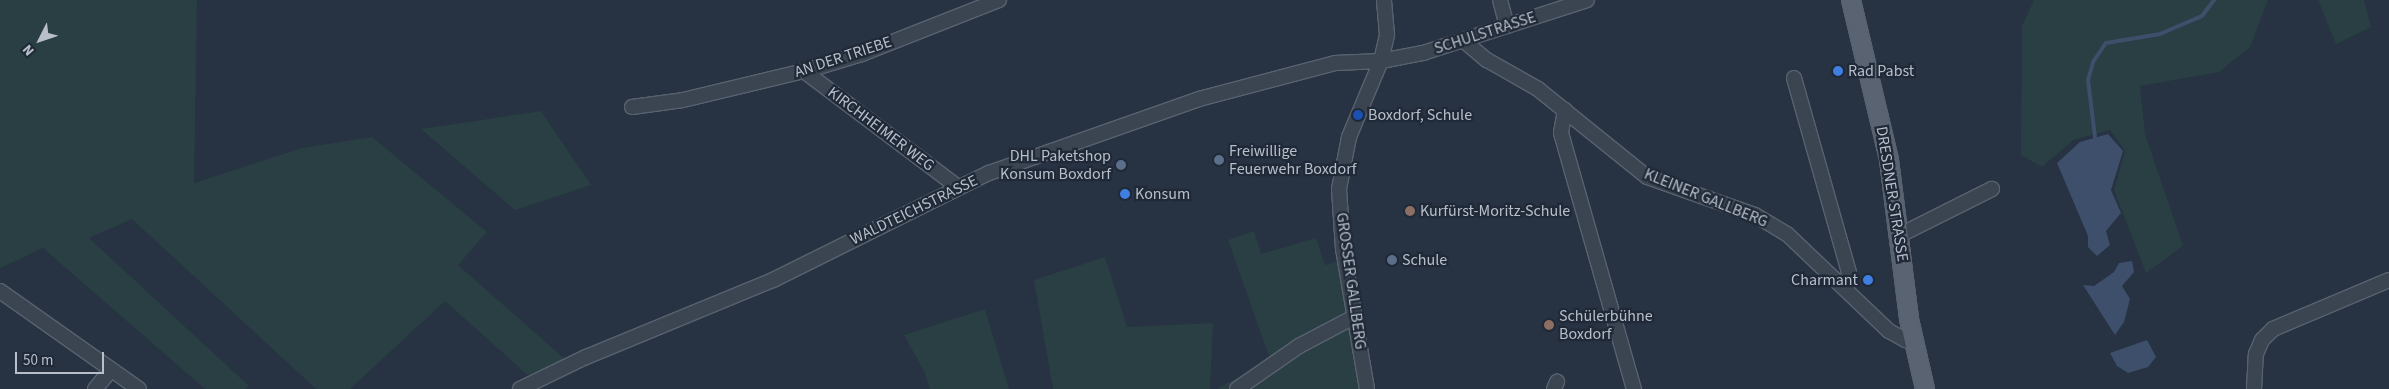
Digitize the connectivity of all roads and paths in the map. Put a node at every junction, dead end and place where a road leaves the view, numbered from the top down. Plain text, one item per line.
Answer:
1 (999, 0) edge
2 (1384, 0) edge
3 (1500, 0) edge
4 (1588, 0) edge
5 (1851, 0) edge
6 (1507, 26) junction
7 (1464, 41) junction
8 (1381, 61) junction
9 (808, 70) junction
10 (1794, 78) dead end
11 (632, 107) dead end
12 (1565, 110) junction
13 (958, 187) junction
14 (1992, 189) dead end
15 (1900, 234) junction
16 (2389, 280) edge
17 (1847, 288) junction
18 (0, 291) edge
19 (1356, 316) junction
20 (1913, 341) junction
21 (111, 370) junction
22 (95, 389) edge
23 (139, 389) edge
24 (520, 389) edge
25 (1237, 389) edge
26 (1367, 389) edge
27 (1634, 389) edge
28 (1925, 389) edge
29 (2254, 389) edge

1 - 9 street, AN DER TRIEBE
2 - 8 street, GROSSER GALLBERG
3 - 6 street
4 - 6 street, SCHULSTRASSE
5 - 15 main road, DRESDNER STRASSE
6 - 7 street, SCHULSTRASSE
7 - 8 street, SCHULSTRASSE
7 - 12 street, KLEINER GALLBERG
8 - 13 street, WALDTEICHSTRASSE
8 - 19 street, GROSSER GALLBERG
9 - 11 street, AN DER TRIEBE
9 - 13 street, KIRCHHEIMER WEG
10 - 17 street
12 - 17 street, KLEINER GALLBERG
12 - 27 street
13 - 24 street, WALDTEICHSTRASSE
14 - 15 street
15 - 20 main road, DRESDNER STRASSE
16 - 29 street
17 - 20 street, KLEINER GALLBERG
18 - 21 street
19 - 25 street
19 - 26 street, GROSSER GALLBERG
20 - 28 main road, DRESDNER STRASSE
21 - 22 street
21 - 23 street

